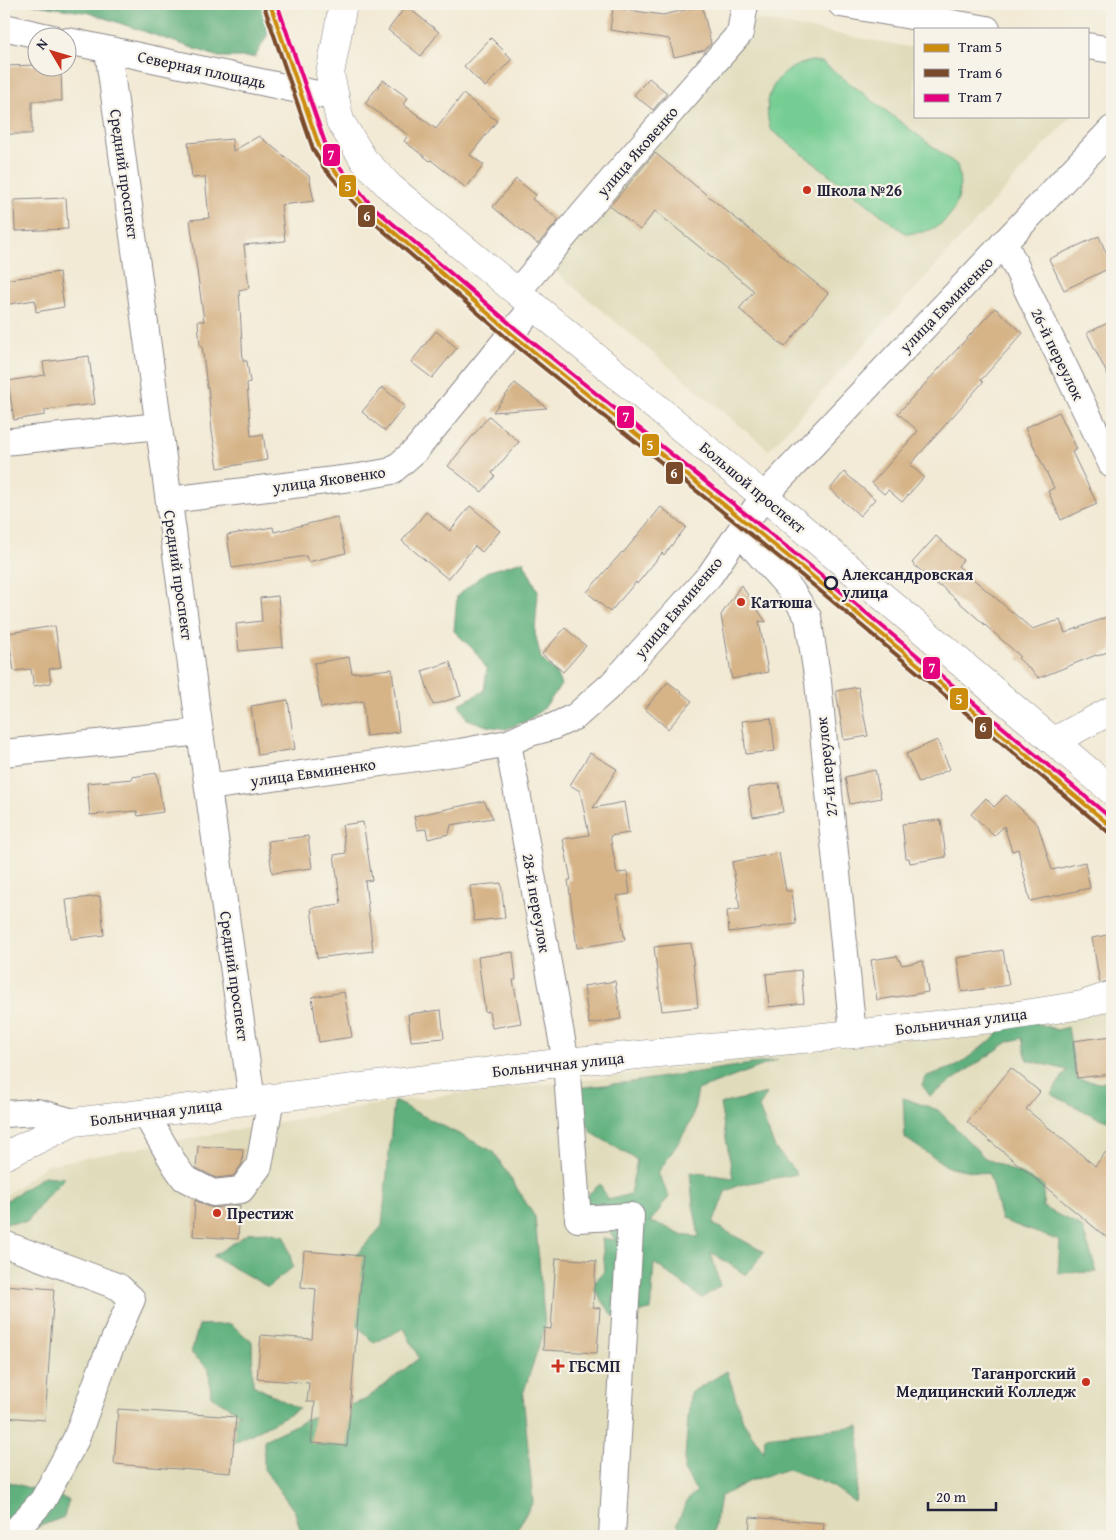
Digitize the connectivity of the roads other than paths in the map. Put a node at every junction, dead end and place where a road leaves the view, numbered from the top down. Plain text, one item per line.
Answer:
1 (343, 4) edge
2 (745, 4) edge
3 (841, 4) edge
4 (4, 27) edge
5 (981, 28) edge
6 (28, 32) edge
7 (78, 43) edge
8 (1088, 46) edge
9 (108, 50) junction
10 (1112, 50) edge
11 (336, 98) junction
12 (1112, 129) edge
13 (1004, 242) junction
14 (526, 299) junction
15 (159, 426) junction
16 (4, 442) edge
17 (1112, 465) edge
18 (764, 496) junction
19 (168, 500) junction
20 (745, 522) junction
21 (1112, 710) edge
22 (200, 732) junction
23 (1054, 741) junction
24 (508, 743) junction
25 (4, 752) edge
26 (208, 787) junction
27 (1112, 791) edge
28 (1112, 995) edge
29 (853, 1034) junction
30 (566, 1062) junction
31 (262, 1099) junction
32 (145, 1113) junction
33 (4, 1114) edge
34 (74, 1122) junction
35 (4, 1156) edge
36 (4, 1244) edge
37 (11, 1536) edge
38 (612, 1536) edge

1 - 11 main road
2 - 14 street, улица Яковенко
3 - 5 street
4 - 6 street
7 - 9 street, Северная площадь
8 - 10 street
9 - 11 street, Северная площадь
9 - 15 street, Средний проспект
11 - 14 main road, Большой проспект
12 - 13 street, улица Евминенко
13 - 17 street, 26-й переулок
13 - 18 street, улица Евминенко
14 - 18 main road, Большой проспект
14 - 19 street, улица Яковенко
15 - 16 street
15 - 19 street, Средний проспект
18 - 20 street, улица Евминенко
18 - 23 main road, Большой проспект
19 - 22 street, Средний проспект
20 - 24 street, улица Евминенко
20 - 29 street, 27-й переулок
21 - 23 main road
22 - 25 street
22 - 26 street, Средний проспект
23 - 27 main road, Большой проспект
24 - 26 street, улица Евминенко
24 - 30 street, 28-й переулок
26 - 31 street, Средний проспект
28 - 29 main road, Больничная улица
29 - 30 main road, Больничная улица
30 - 31 main road, Больничная улица
30 - 38 street, 28-й переулок
31 - 32 main road, Больничная улица
31 - 32 street, Средний проспект
32 - 34 main road, Больничная улица
33 - 34 street, Больничная улица
34 - 35 main road
36 - 37 street

